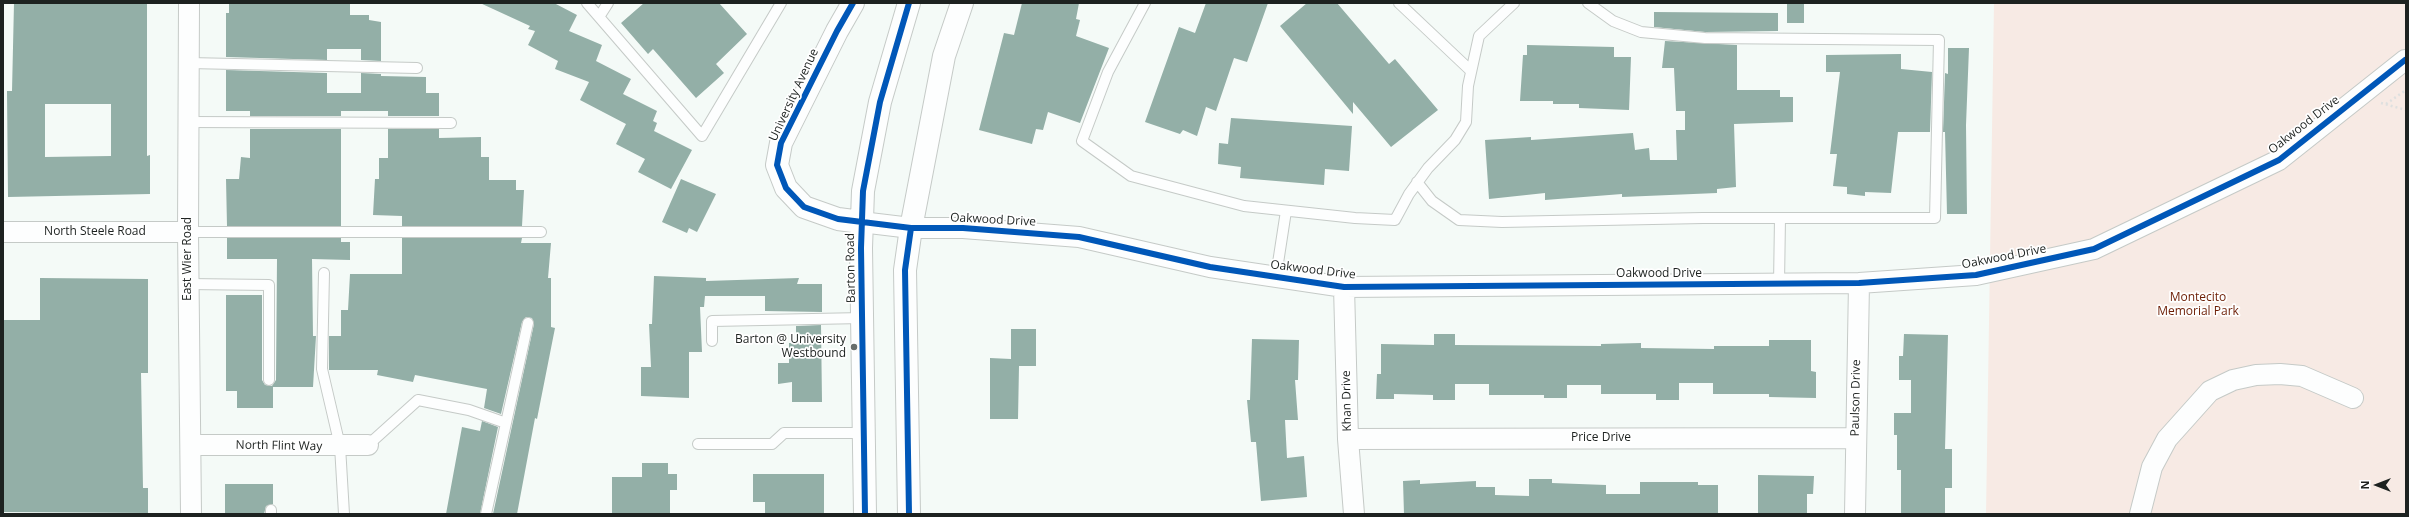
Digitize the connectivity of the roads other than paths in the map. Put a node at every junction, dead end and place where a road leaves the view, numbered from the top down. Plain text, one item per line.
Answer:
1 (189, 3) edge
2 (587, 3) edge
3 (608, 3) edge
4 (781, 3) edge
5 (853, 3) edge
6 (909, 3) edge
7 (962, 3) edge
8 (1145, 3) edge
9 (1399, 3) edge
10 (1514, 3) edge
11 (1588, 3) edge
12 (599, 17) junction
13 (2405, 60) dead end
14 (189, 63) junction
15 (417, 68) dead end
16 (1471, 71) junction
17 (188, 122) junction
18 (451, 123) dead end
19 (1418, 182) junction
20 (1286, 210) junction
21 (1780, 218) junction
22 (861, 222) junction
23 (911, 228) junction
24 (3, 232) edge
25 (188, 232) junction
26 (541, 232) dead end
27 (324, 273) dead end
28 (1276, 276) junction
29 (1859, 283) junction
30 (188, 284) junction
31 (1779, 284) junction
32 (1344, 287) junction
33 (863, 318) junction
34 (528, 323) dead end
35 (712, 341) dead end
36 (269, 380) dead end
37 (2353, 398) dead end
38 (506, 423) junction
39 (864, 433) junction
40 (1855, 438) junction
41 (1348, 439) junction
42 (698, 444) dead end
43 (190, 445) junction
44 (368, 445) joint
45 (340, 446) junction
46 (191, 514) edge
47 (344, 514) edge
48 (486, 514) edge
49 (865, 514) edge
50 (909, 514) edge
51 (1354, 514) edge
52 (1855, 514) edge
53 (2140, 514) edge

1 - 14 street, East Wier Road
2 - 12 lane
3 - 12 lane
4 - 12 lane
5 - 22 main road, University Avenue
6 - 22 main road, Barton Road
7 - 23 main road
8 - 20 lane
9 - 16 lane
10 - 16 lane
11 - 21 lane
13 - 29 street, Oakwood Drive
14 - 15 lane
14 - 17 street, East Wier Road
16 - 19 lane
17 - 18 lane
17 - 25 street, East Wier Road
19 - 20 lane
19 - 21 lane
20 - 28 lane
21 - 31 lane
22 - 23 street, Oakwood Drive
22 - 33 main road, Barton Road
23 - 28 street, Oakwood Drive
23 - 50 main road
24 - 25 street, North Steele Road
25 - 26 lane
25 - 30 street, East Wier Road
27 - 45 lane
28 - 32 street, Oakwood Drive
29 - 31 street, Oakwood Drive
29 - 40 street, Paulson Drive
30 - 36 lane
30 - 43 street, East Wier Road
31 - 32 street, Oakwood Drive
32 - 41 street, Khan Drive
33 - 35 lane
33 - 39 main road, Barton Road
34 - 38 lane
37 - 53 street
38 - 44 lane
38 - 48 lane
39 - 42 lane
39 - 49 main road, Barton Road
40 - 41 street, Price Drive
40 - 52 street, Paulson Drive
41 - 51 street, Khan Drive
43 - 45 street, North Flint Way
43 - 46 street, East Wier Road
44 - 45 street, North Flint Way
45 - 47 lane

